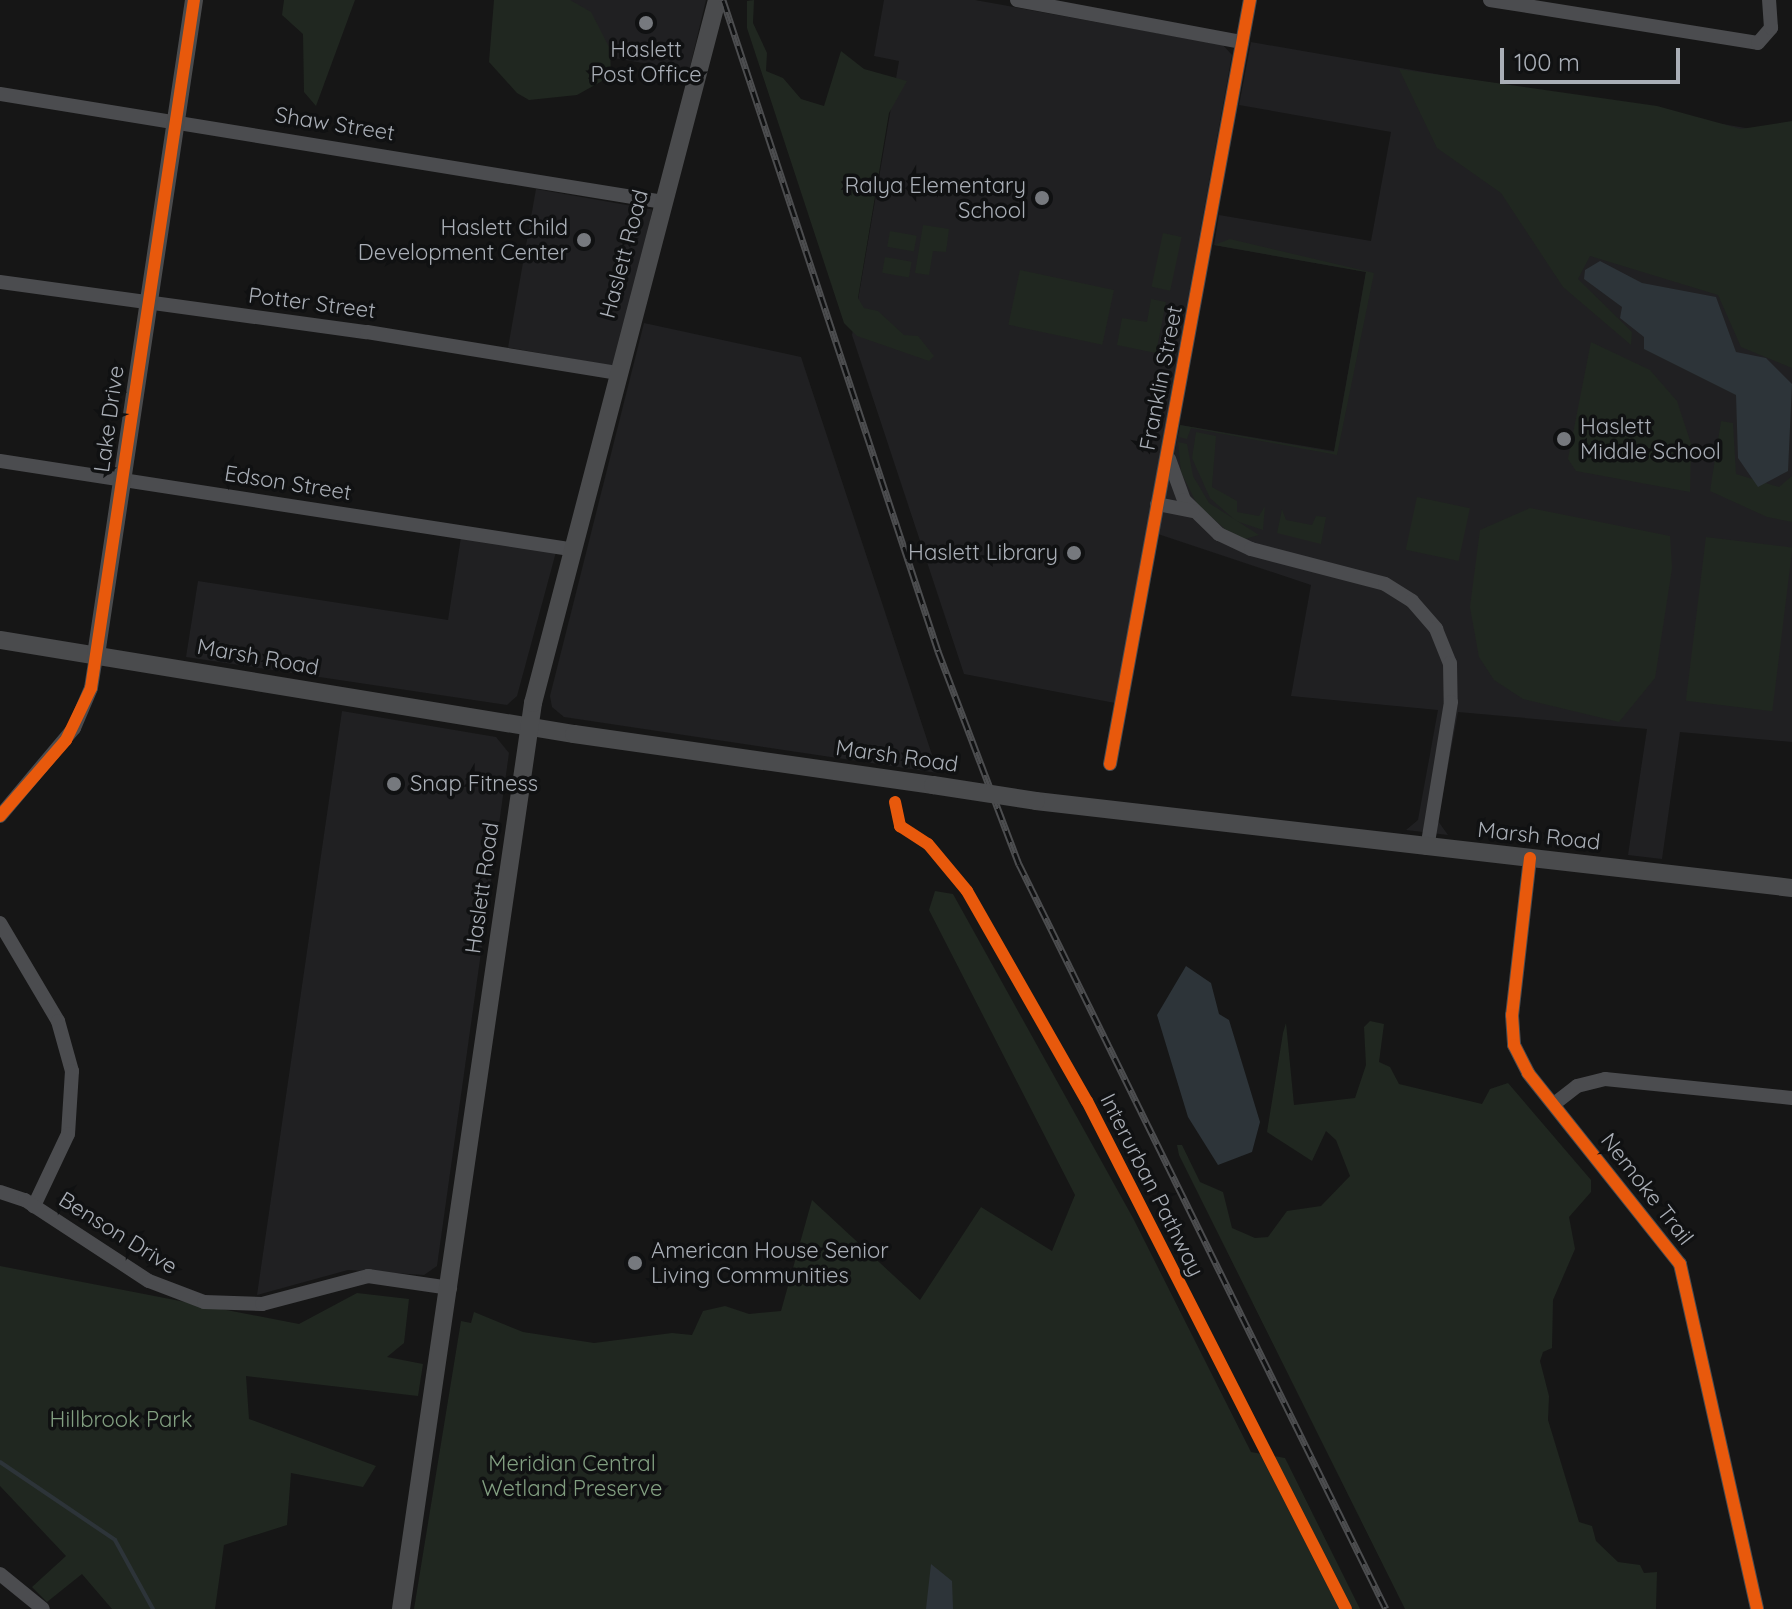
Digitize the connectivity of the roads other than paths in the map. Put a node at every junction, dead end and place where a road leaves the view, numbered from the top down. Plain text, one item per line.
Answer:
1 (194, 0) edge
2 (717, 0) edge
3 (1017, 0) edge
4 (1250, 0) edge
5 (1490, 0) edge
6 (1769, 0) edge
7 (1242, 42) junction
8 (0, 94) edge
9 (175, 120) junction
10 (663, 202) junction
11 (0, 282) edge
12 (145, 304) junction
13 (617, 373) junction
14 (1170, 438) junction
15 (0, 461) edge
16 (120, 480) junction
17 (1157, 504) junction
18 (1192, 511) junction
19 (570, 549) junction
20 (0, 640) edge
21 (96, 655) junction
22 (529, 726) junction
23 (1110, 764) dead end
24 (0, 816) edge
25 (1427, 848) junction
26 (1530, 858) junction
27 (1792, 888) edge
28 (0, 923) edge
29 (1792, 1098) edge
30 (1554, 1104) junction
31 (0, 1192) edge
32 (34, 1206) junction
33 (450, 1288) junction
34 (0, 1574) edge
35 (43, 1609) edge
36 (401, 1609) edge
37 (1757, 1609) edge

1 - 9 main road, Lake Drive
2 - 10 main road, Haslett Road
3 - 7 street
4 - 7 street, Franklin Street
5 - 6 street
7 - 14 street, Franklin Street
8 - 9 street, Shaw Street
9 - 10 street, Shaw Street
9 - 12 main road, Lake Drive
10 - 13 main road, Haslett Road
11 - 12 street, Potter Street
12 - 13 street, Potter Street
12 - 16 main road, Lake Drive
13 - 19 main road, Haslett Road
14 - 17 street, Franklin Street
14 - 18 street, Franklin Street
15 - 16 street, Edson Street
16 - 19 street, Edson Street
16 - 21 main road, Lake Drive
17 - 18 street, Franklin Street
17 - 23 street, Franklin Street
18 - 25 street, Franklin Street
19 - 22 main road, Haslett Road
20 - 21 main road, Marsh Road
21 - 22 main road, Marsh Road
21 - 24 street, Lake Drive
22 - 25 main road, Marsh Road, bridge
22 - 33 main road, Haslett Road
25 - 26 main road, Marsh Road
26 - 27 main road, Marsh Road
26 - 30 street, Nemoke Trail
28 - 32 street
29 - 30 street
30 - 37 street, Nemoke Trail
31 - 32 street, Benson Drive
32 - 33 street, Benson Drive
33 - 36 main road, Haslett Road
34 - 35 street

